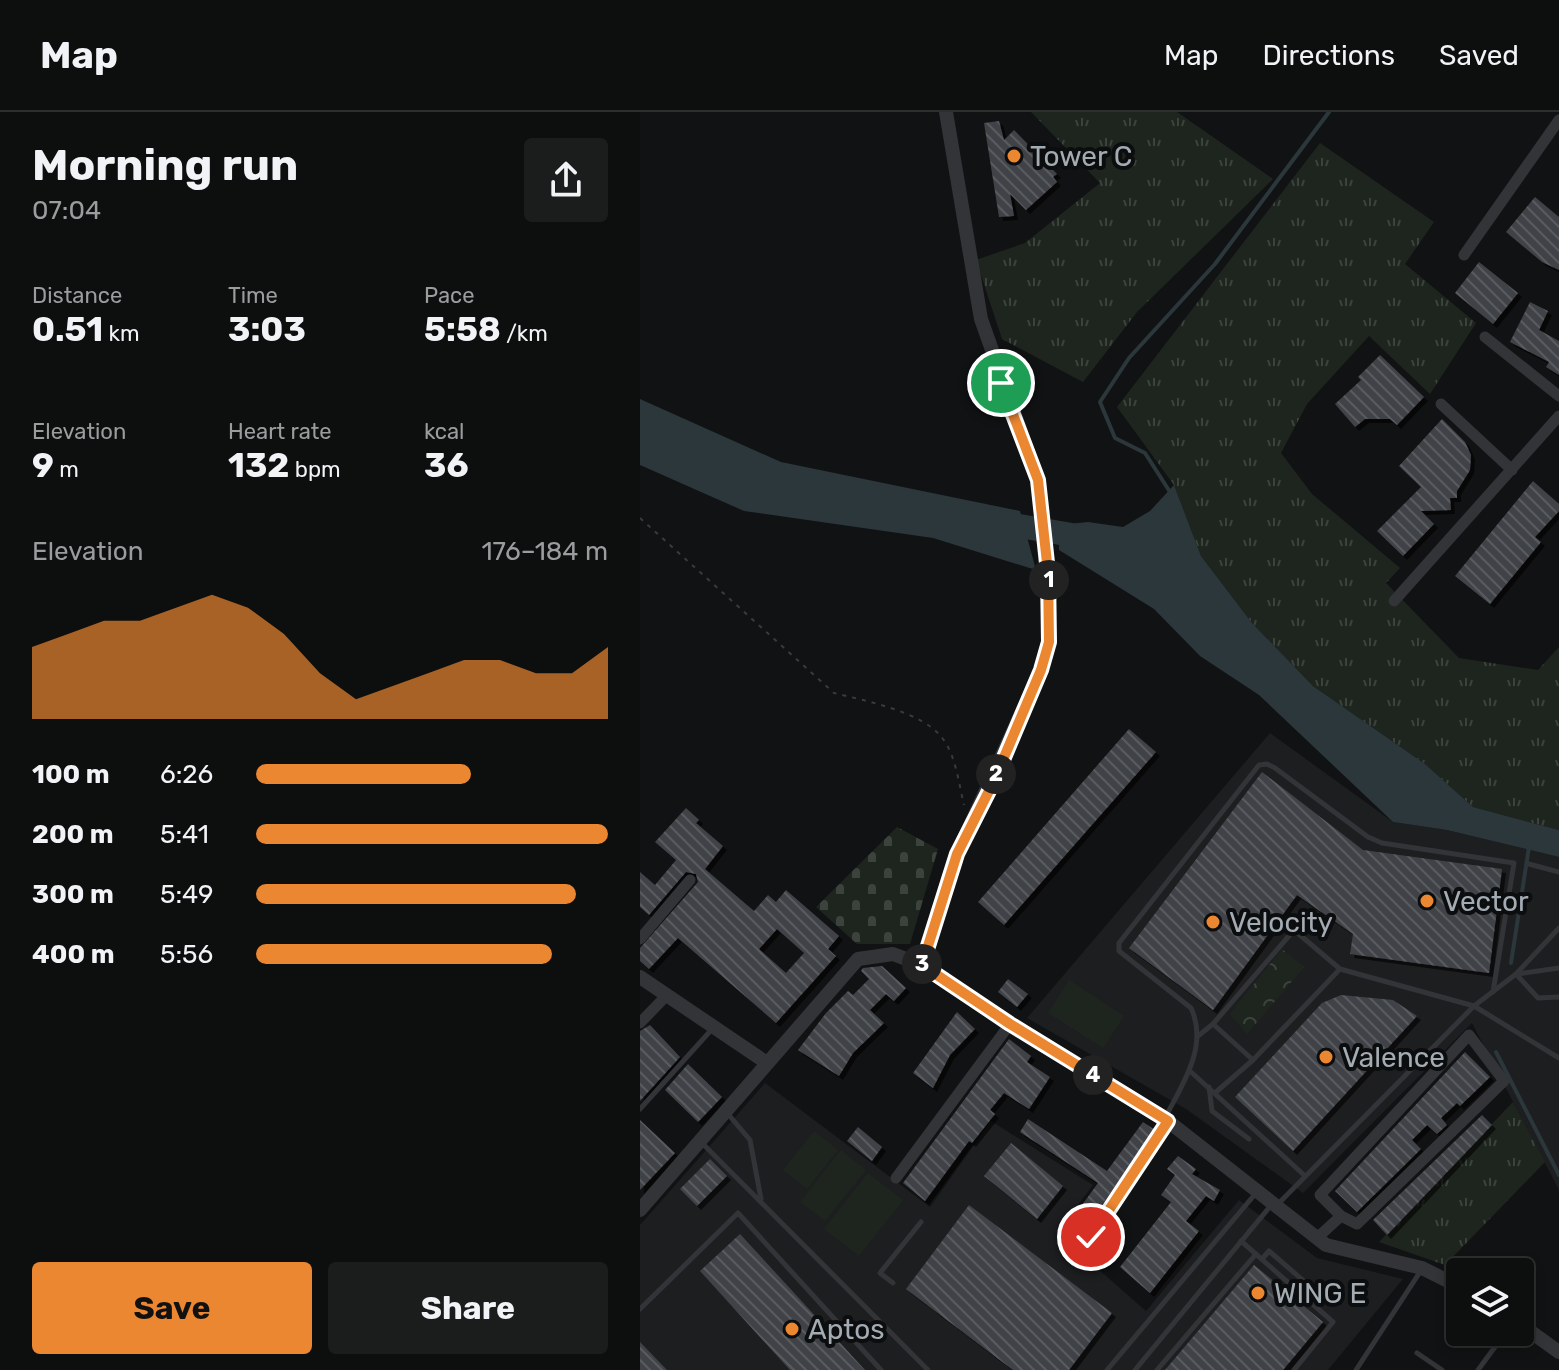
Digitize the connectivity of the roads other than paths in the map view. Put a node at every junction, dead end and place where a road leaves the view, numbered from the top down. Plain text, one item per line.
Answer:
1 (946, 112) edge
2 (1559, 120) edge
3 (1464, 255) dead end
4 (1485, 337) dead end
5 (1559, 396) edge
6 (1441, 404) dead end
7 (1559, 416) edge
8 (1512, 470) junction
9 (1394, 601) dead end
10 (1529, 864) dead end
11 (1559, 872) edge
12 (690, 880) dead end
13 (1559, 928) edge
14 (640, 939) edge
15 (922, 965) junction
16 (1559, 968) edge
17 (1340, 969) junction
18 (1516, 974) junction
19 (640, 977) edge
20 (1493, 992) junction
21 (667, 995) junction
22 (1559, 997) edge
23 (1474, 1006) junction
24 (640, 1023) edge
25 (1010, 1024) junction
26 (1213, 1024) junction
27 (714, 1027) junction
28 (1198, 1036) junction
29 (1559, 1058) edge
30 (1253, 1060) junction
31 (767, 1063) junction
32 (1190, 1071) junction
33 (1209, 1086) junction
34 (1216, 1092) junction
35 (640, 1109) edge
36 (725, 1111) junction
37 (1166, 1120) junction
38 (1249, 1139) dead end
39 (699, 1140) junction
40 (1304, 1175) junction
41 (896, 1178) dead end
42 (1258, 1191) junction
43 (761, 1200) junction
44 (1275, 1205) junction
45 (640, 1210) edge
46 (1341, 1216) junction
47 (921, 1222) dead end
48 (1091, 1237) dead end
49 (1317, 1238) junction
50 (1241, 1241) junction
51 (1256, 1254) junction
52 (1262, 1259) junction
53 (1422, 1268) junction
54 (1446, 1280) edge
55 (893, 1283) dead end
56 (1313, 1289) dead end
57 (640, 1309) edge
58 (1534, 1334) edge
59 (1496, 1346) edge
60 (1559, 1352) edge
61 (1417, 1353) dead end
62 (881, 1370) edge
63 (928, 1370) edge
64 (1107, 1370) edge
65 (1135, 1370) edge
66 (1157, 1370) edge
67 (1294, 1370) edge
68 (1356, 1370) edge
69 (1442, 1370) edge
70 (1478, 1370) edge

1 - 15 street
2 - 3 street
4 - 5 street
6 - 8 street
7 - 8 street
8 - 9 street
10 - 11 lane
12 - 14 street
13 - 18 lane
15 - 25 street
15 - 31 street
16 - 18 lane
17 - 23 lane
17 - 26 lane
17 - 30 lane
18 - 20 lane
18 - 22 lane
19 - 21 street
20 - 23 lane
20 - 28 lane
21 - 24 street
21 - 27 street
23 - 29 lane
23 - 40 lane
25 - 37 street
25 - 41 street
26 - 28 lane
26 - 30 lane
27 - 31 street
27 - 35 lane
28 - 32 lane
30 - 34 lane
31 - 36 street
32 - 33 lane
32 - 37 lane
33 - 34 lane
33 - 38 lane
34 - 40 lane
36 - 39 street
36 - 43 lane
37 - 42 street
37 - 48 lane
39 - 43 lane
39 - 45 street
40 - 44 lane
42 - 44 street
42 - 64 lane
43 - 63 lane
44 - 49 street
44 - 50 lane
46 - 46 street
46 - 49 street
47 - 55 lane
49 - 53 street
50 - 51 lane
50 - 65 lane
51 - 52 lane
51 - 66 lane
52 - 56 lane
52 - 67 lane
53 - 54 street
53 - 68 lane
57 - 62 lane
58 - 60 street
59 - 70 lane
61 - 69 lane

